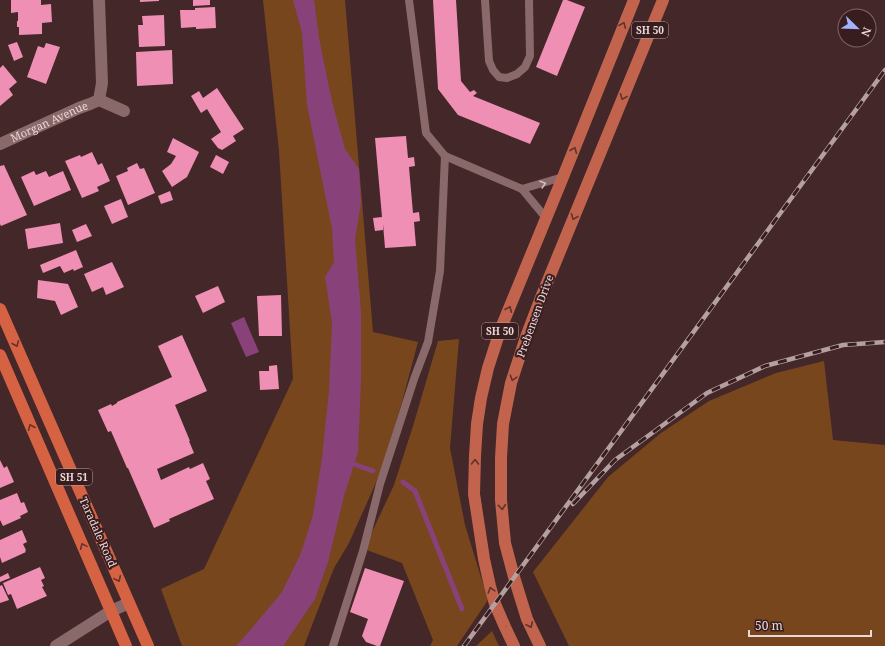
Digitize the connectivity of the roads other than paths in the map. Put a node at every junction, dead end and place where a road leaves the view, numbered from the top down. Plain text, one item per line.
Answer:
1 (99, 0) edge
2 (409, 0) edge
3 (484, 0) edge
4 (529, 0) edge
5 (634, 0) edge
6 (663, 0) edge
7 (99, 100) junction
8 (124, 111) dead end
9 (0, 144) edge
10 (445, 156) junction
11 (563, 177) junction
12 (522, 189) junction
13 (546, 218) junction
14 (0, 308) edge
15 (0, 355) edge
16 (129, 603) junction
17 (111, 611) junction
18 (56, 646) edge
19 (126, 646) edge
20 (148, 646) edge
21 (333, 646) edge
22 (514, 646) edge
23 (540, 646) edge

1 - 7 street, Morgan Avenue
2 - 10 lane
3 - 4 lane
11 -> 5 main road, SH 50
6 -> 23 main road, Prebensen Drive / SH 50
7 - 8 street, Morgan Avenue
7 - 9 street, Morgan Avenue
10 - 12 lane
10 - 21 lane
12 -> 11 lane
11 - 13 main road, SH 50
12 - 13 lane
22 -> 13 main road, SH 50
14 -> 16 highway, Taradale Road / SH 51
17 -> 15 highway, Taradale Road / SH 51
16 - 17 street
16 - 20 highway, Taradale Road / SH 51
17 - 18 street
17 - 19 highway, Taradale Road / SH 51

